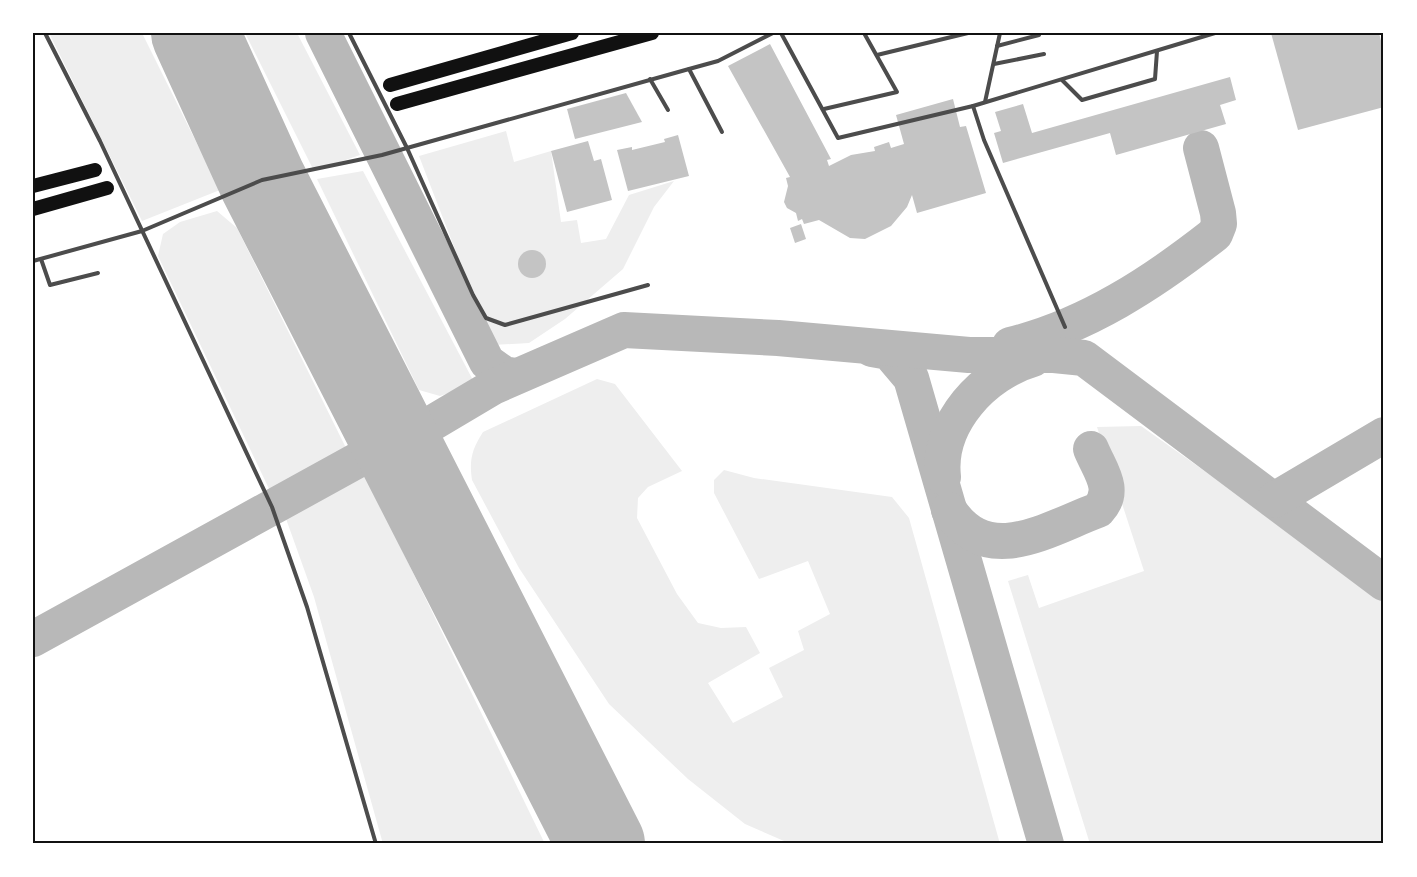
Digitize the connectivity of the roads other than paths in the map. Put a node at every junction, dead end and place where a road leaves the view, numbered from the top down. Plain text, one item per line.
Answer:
1 (45, 33) edge
2 (349, 33) edge
3 (572, 33) edge
4 (652, 33) edge
5 (773, 33) edge
6 (781, 33) edge
7 (864, 33) edge
8 (968, 33) edge
9 (1000, 33) edge
10 (1215, 33) edge
11 (1039, 35) dead end
12 (997, 46) junction
13 (1157, 51) junction
14 (1044, 54) dead end
15 (877, 55) junction
16 (993, 64) junction
17 (689, 69) junction
18 (650, 80) junction
19 (1061, 80) junction
20 (390, 85) dead end
21 (986, 102) junction
22 (397, 104) dead end
23 (973, 106) junction
24 (824, 109) junction
25 (668, 110) dead end
26 (722, 132) dead end
27 (406, 148) junction
28 (95, 170) dead end
29 (33, 186) edge
30 (107, 188) dead end
31 (33, 209) edge
32 (142, 231) junction
33 (41, 259) junction
34 (33, 261) edge
35 (98, 273) dead end
36 (648, 285) dead end
37 (1065, 327) dead end
38 (376, 844) edge

1 - 32 lane
2 - 27 lane
3 - 20 highway
4 - 22 highway
5 - 17 lane
6 - 24 lane
7 - 15 lane
8 - 15 lane
9 - 12 lane
10 - 13 lane
11 - 12 lane
12 - 16 lane
13 - 19 lane
13 - 19 lane
14 - 16 lane
15 - 24 lane
16 - 21 lane
17 - 18 lane
17 - 26 lane
18 - 25 lane
18 - 27 lane
19 - 21 lane
21 - 23 lane
23 - 24 lane
23 - 37 lane
27 - 32 lane
27 - 36 lane
28 - 29 highway
30 - 31 highway
32 - 33 lane
32 - 38 lane
33 - 34 lane
33 - 35 lane

